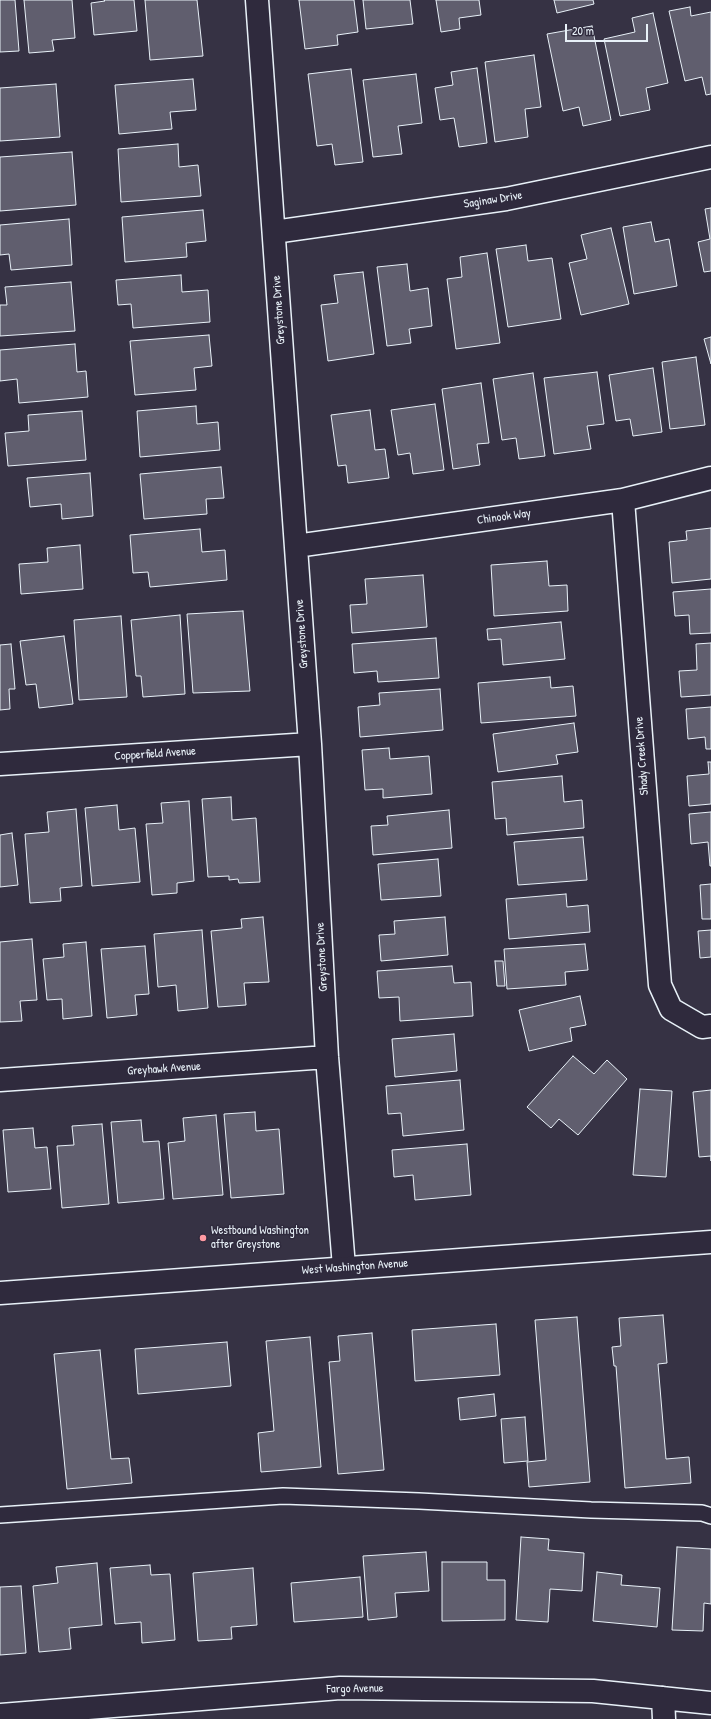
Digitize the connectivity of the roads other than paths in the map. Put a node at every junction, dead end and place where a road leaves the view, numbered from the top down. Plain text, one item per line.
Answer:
1 (257, 0) edge
2 (711, 157) edge
3 (274, 232) junction
4 (711, 478) edge
5 (622, 500) junction
6 (296, 546) junction
7 (310, 744) junction
8 (0, 764) edge
9 (711, 1026) edge
10 (327, 1057) junction
11 (0, 1080) edge
12 (711, 1242) edge
13 (344, 1268) junction
14 (0, 1293) edge
15 (0, 1515) edge
16 (711, 1516) edge
17 (711, 1703) edge
18 (663, 1708) edge
19 (0, 1715) edge

1 - 3 street, Greystone Drive
2 - 3 street, Saginaw Drive
3 - 6 street, Greystone Drive
4 - 5 street, Chinook Way
5 - 6 street, Chinook Way
5 - 9 street, Shady Creek Drive
6 - 7 street, Greystone Drive
7 - 8 street, Copperfield Avenue
7 - 10 street, Greystone Drive
10 - 11 street, Greyhawk Avenue
10 - 13 street, Greystone Drive
12 - 13 street, West Washington Avenue
13 - 14 street, West Washington Avenue
15 - 16 lane
17 - 18 street, Fargo Avenue
18 - 19 street, Fargo Avenue

